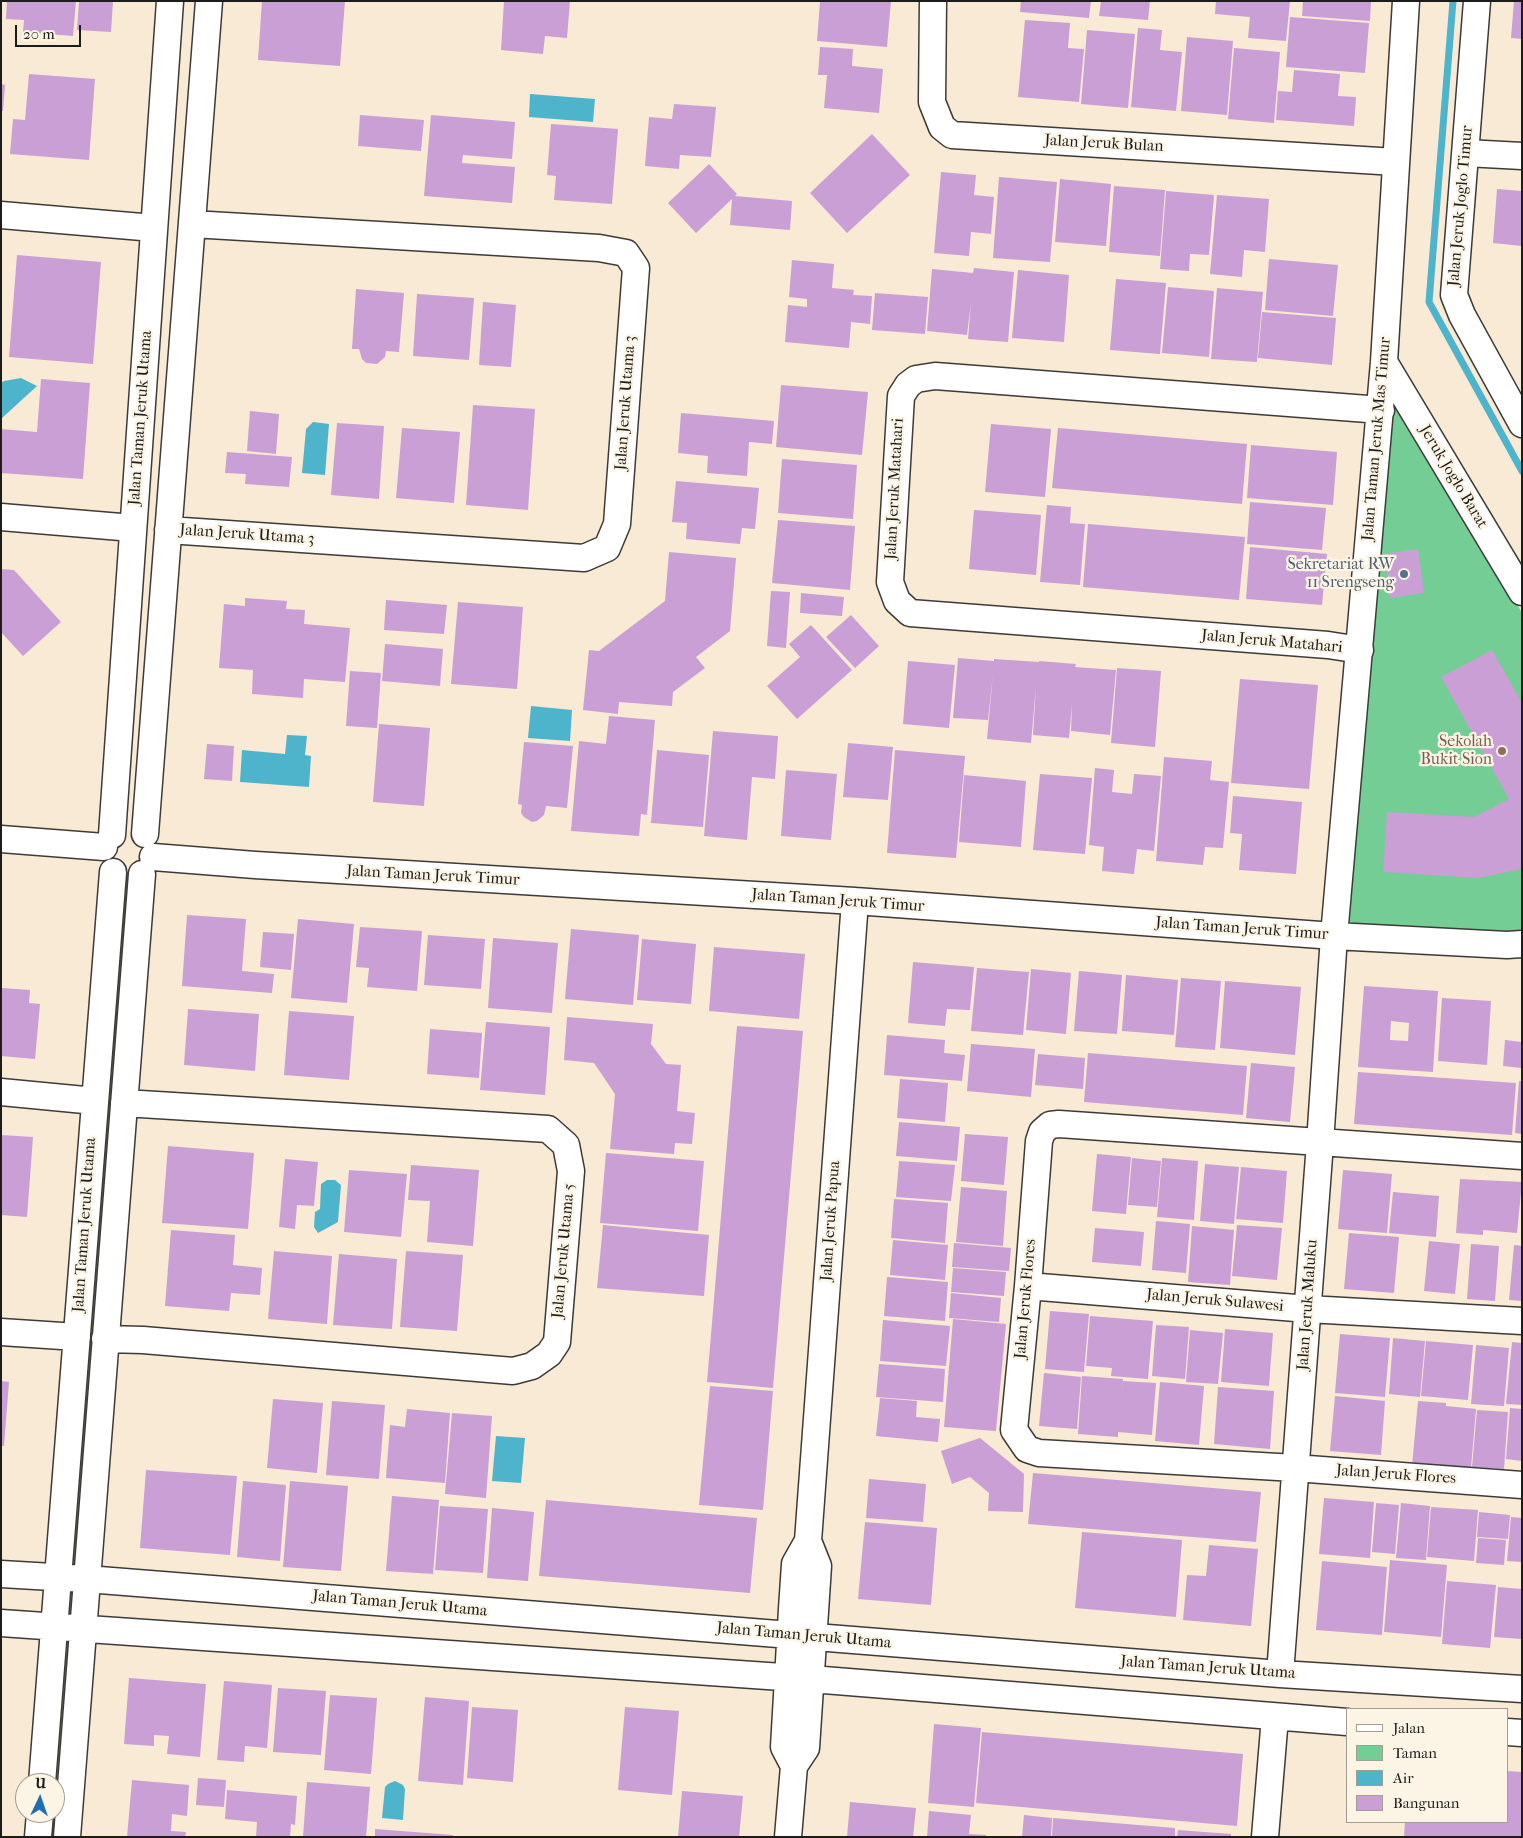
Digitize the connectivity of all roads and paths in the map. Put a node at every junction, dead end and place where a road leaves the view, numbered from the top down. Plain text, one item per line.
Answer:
1 (170, 1) edge
2 (209, 1) edge
3 (933, 1) edge
4 (1406, 1) edge
5 (1477, 1) edge
6 (1466, 153) junction
7 (1522, 156) edge
8 (1396, 162) junction
9 (1, 215) edge
10 (192, 224) junction
11 (154, 228) junction
12 (1384, 362) junction
13 (1381, 410) junction
14 (1522, 424) edge
15 (1, 517) edge
16 (133, 528) junction
17 (168, 530) junction
18 (1522, 592) edge
19 (1360, 650) junction
20 (1, 839) edge
21 (108, 841) junction
22 (147, 855) junction
23 (113, 872) junction
24 (855, 901) junction
25 (1334, 936) junction
26 (1522, 944) edge
27 (1, 1092) edge
28 (95, 1101) junction
29 (124, 1103) junction
30 (1320, 1143) junction
31 (1522, 1156) edge
32 (1028, 1286) junction
33 (1308, 1309) junction
34 (1522, 1321) edge
35 (1, 1332) edge
36 (77, 1337) junction
37 (106, 1339) junction
38 (1294, 1468) junction
39 (1522, 1485) edge
40 (808, 1541) junction
41 (1, 1574) edge
42 (58, 1578) junction
43 (87, 1579) junction
44 (1, 1623) edge
45 (54, 1627) junction
46 (83, 1629) junction
47 (802, 1636) junction
48 (1280, 1674) junction
49 (800, 1679) junction
50 (1522, 1689) edge
51 (1275, 1717) junction
52 (1346, 1722) edge
53 (1508, 1732) edge
54 (1522, 1733) edge
55 (43, 1773) edge
56 (39, 1823) edge
57 (38, 1837) edge
58 (66, 1837) edge
59 (788, 1837) edge
60 (1265, 1837) edge

1 - 11 street, Jalan Taman Jeruk Utama
2 - 10 street, Jalan Taman Jeruk Utama
3 - 8 street, Jalan Jeruk Bulan
4 - 8 street, Jalan Taman Jeruk Mas Timur
5 - 6 street, Jalan Jeruk Joglo Timur
6 - 7 street
6 - 14 street, Jalan Jeruk Joglo Timur
8 - 12 street, Jalan Taman Jeruk Mas Timur
9 - 11 street
10 - 17 street, Jalan Taman Jeruk Utama
10 - 17 street, Jalan Jeruk Utama 3
11 - 16 street, Jalan Taman Jeruk Utama
12 - 13 street, Jalan Taman Jeruk Mas Timur
12 - 18 street, Jeruk Joglo Barat
13 - 19 street, Jalan Taman Jeruk Mas Timur
13 - 19 street, Jalan Jeruk Matahari
15 - 16 street
16 - 21 street, Jalan Taman Jeruk Utama
17 - 22 street, Jalan Taman Jeruk Utama
19 - 25 street, Jalan Taman Jeruk Mas Timur
20 - 21 street
21 - 22 street
21 - 23 street
22 - 23 street
22 - 24 street, Jalan Taman Jeruk Timur
22 - 29 street, Jalan Taman Jeruk Utama
23 - 28 street, Jalan Taman Jeruk Utama
24 - 25 street, Jalan Taman Jeruk Timur
24 - 40 street, Jalan Jeruk Papua
25 - 26 street, Jalan Taman Jeruk Timur
25 - 30 street, Jalan Jeruk Maluku
27 - 28 street
28 - 36 street, Jalan Taman Jeruk Utama
29 - 37 street, Jalan Taman Jeruk Utama
29 - 37 street, Jalan Jeruk Utama 5
30 - 31 street, Jalan Jeruk Flores
30 - 32 street, Jalan Jeruk Flores
30 - 33 street, Jalan Jeruk Maluku
32 - 33 street, Jalan Jeruk Sulawesi
32 - 38 street, Jalan Jeruk Flores
33 - 34 street, Jalan Jeruk Sulawesi
33 - 38 street, Jalan Jeruk Maluku
35 - 36 street
36 - 42 street, Jalan Taman Jeruk Utama
37 - 43 street, Jalan Taman Jeruk Utama
38 - 39 street, Jalan Jeruk Flores
38 - 48 street, Jalan Jeruk Maluku
40 - 47 street, Jalan Jeruk Papua
40 - 47 street, Jalan Jeruk Papua
41 - 42 street, Jalan Taman Jeruk Utama
42 - 43 street, Jalan Taman Jeruk Utama
42 - 45 street, Jalan Taman Jeruk Utama
43 - 46 street, Jalan Taman Jeruk Utama
43 - 47 street, Jalan Taman Jeruk Utama
44 - 45 street
45 - 46 street
45 - 55 street, Jalan Taman Jeruk Utama
46 - 49 street
46 - 58 street, Jalan Taman Jeruk Utama
47 - 48 street, Jalan Taman Jeruk Utama
47 - 49 street, Jalan Jeruk Papua
48 - 50 street, Jalan Taman Jeruk Utama
49 - 51 street
49 - 59 street, Jalan Jeruk Papua
51 - 52 street
51 - 60 street
53 - 54 street
56 - 57 street

